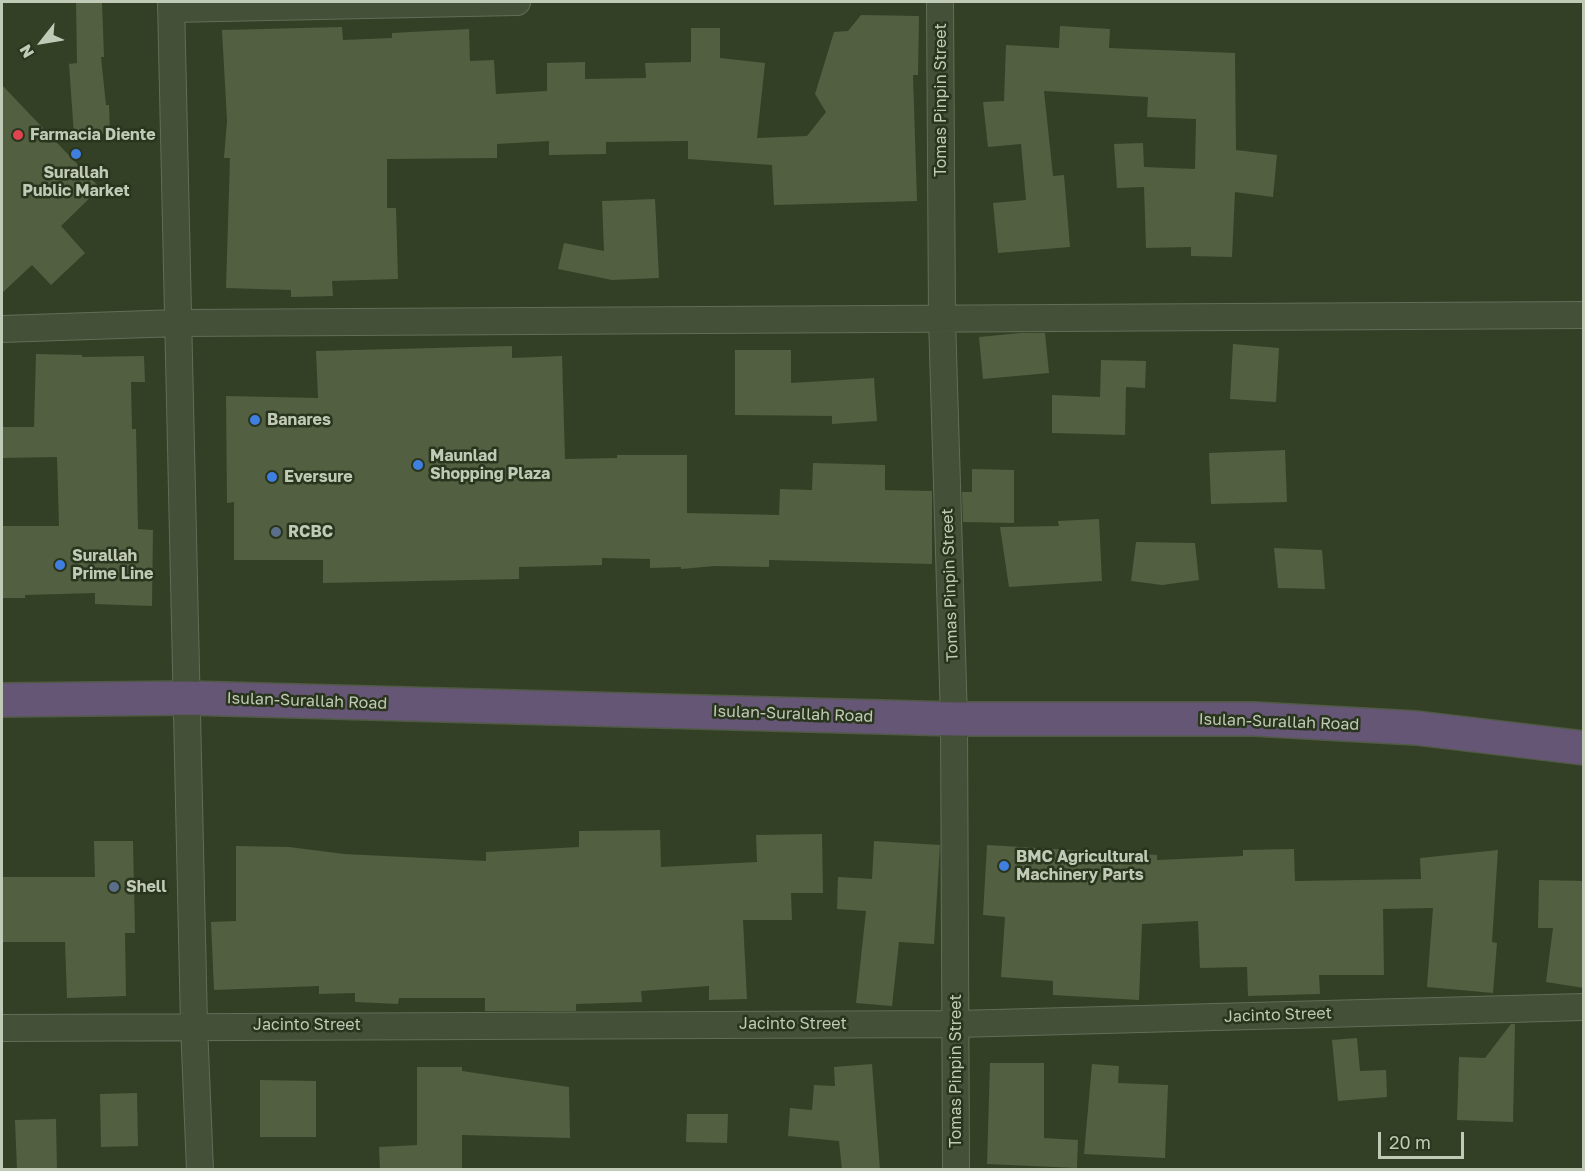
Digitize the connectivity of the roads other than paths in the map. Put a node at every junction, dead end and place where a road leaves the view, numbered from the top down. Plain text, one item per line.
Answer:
1 (517, 2) edge
2 (940, 2) edge
3 (171, 5) edge
4 (1584, 315) edge
5 (942, 318) junction
6 (179, 323) junction
7 (2, 328) edge
8 (188, 698) junction
9 (2, 700) edge
10 (954, 719) junction
11 (1584, 748) edge
12 (1584, 1007) edge
13 (957, 1024) junction
14 (194, 1025) junction
15 (2, 1028) edge
16 (200, 1170) edge
17 (956, 1170) edge

1 - 3 street
2 - 5 street, Tomas Pinpin Street
3 - 6 street
4 - 5 street
5 - 6 street
5 - 10 street, Tomas Pinpin Street
6 - 7 street
6 - 8 street
8 - 9 highway, Isulan-Surallah Road
8 - 10 highway, Isulan-Surallah Road
8 - 14 street
10 - 11 highway, Isulan-Surallah Road
10 - 13 street, Tomas Pinpin Street
12 - 13 street, Jacinto Street
13 - 14 street, Jacinto Street
13 - 17 street, Tomas Pinpin Street
14 - 15 street, Jacinto Street
14 - 16 street

